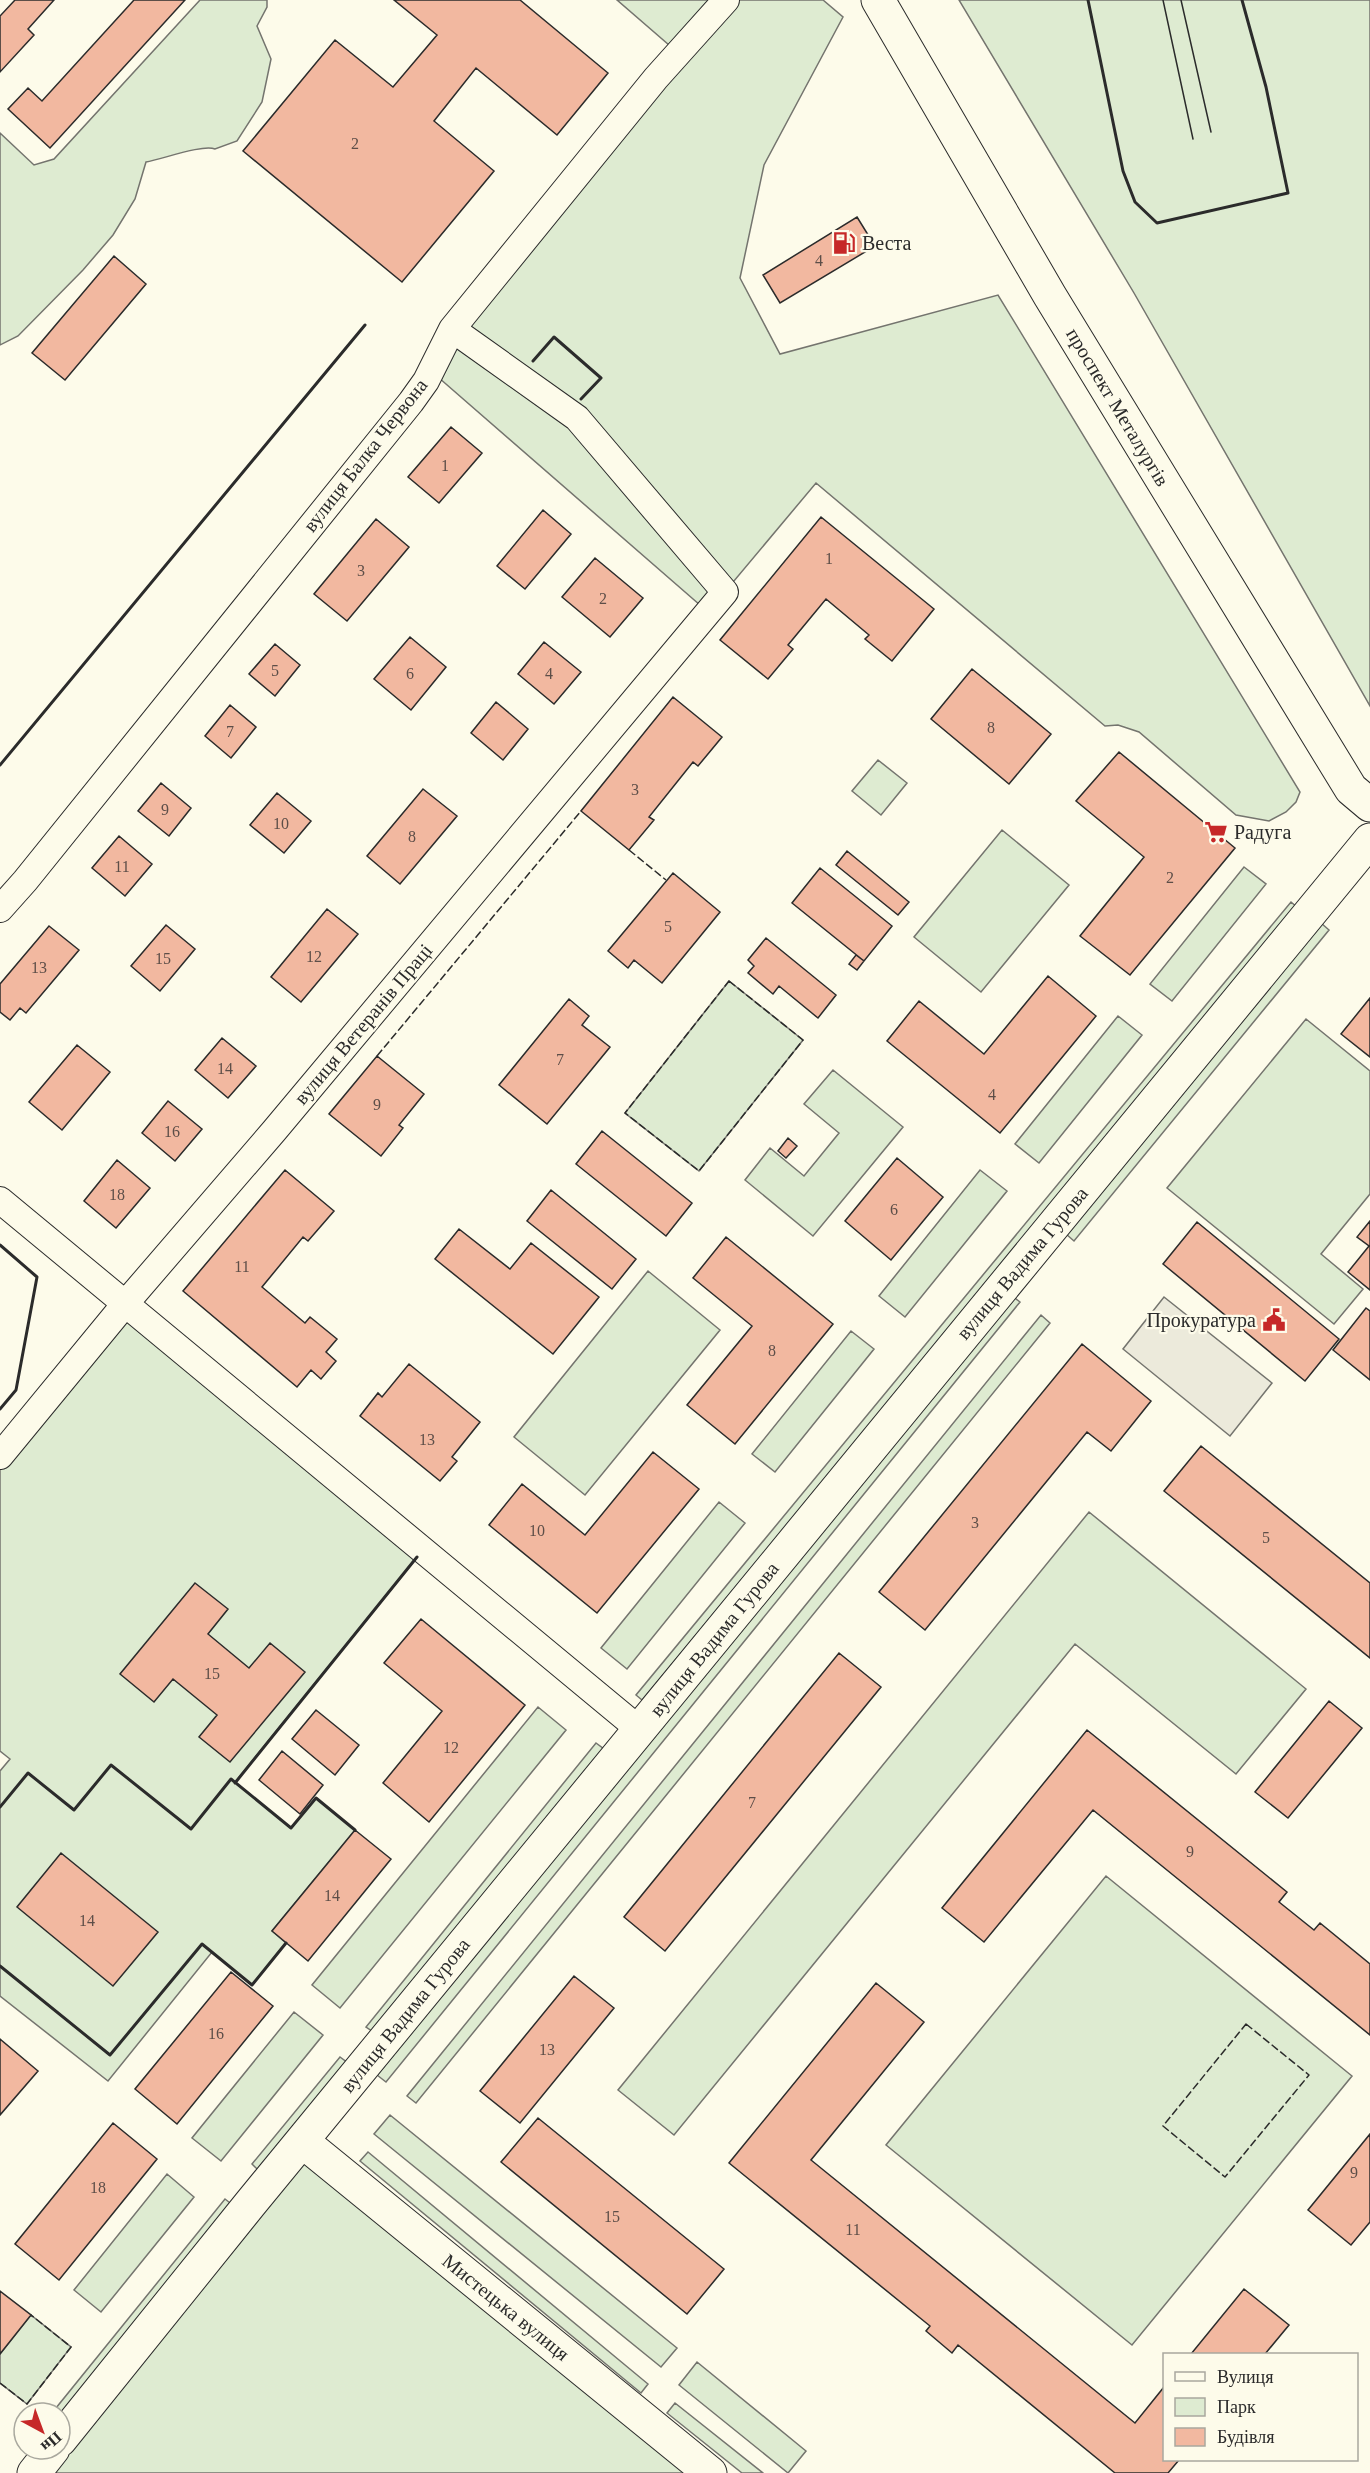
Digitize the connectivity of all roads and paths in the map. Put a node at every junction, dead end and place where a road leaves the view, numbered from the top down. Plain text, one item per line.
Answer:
1 (726, 0) edge
2 (878, 0) edge
3 (452, 329) junction
4 (1370, 805) edge
5 (1370, 840) edge
6 (0, 909) edge
7 (0, 1200) edge
8 (125, 1304) junction
9 (0, 1456) edge
10 (640, 1730) junction
11 (302, 2141) junction
12 (72, 2425) edge
13 (44, 2461) edge
14 (34, 2473) edge
15 (710, 2473) edge

1 - 3 street, вулиця Балка Червона
2 - 4 street, проспект Металургів
3 - 6 street, вулиця Балка Червона
3 - 8 street, вулиця Ветеранів Праці
5 - 10 street, вулиця Вадима Гурова
7 - 8 street
8 - 9 street, вулиця Ветеранів Праці
8 - 10 street
10 - 11 street, вулиця Вадима Гурова
11 - 12 street, вулиця Вадима Гурова
11 - 15 street, Мистецька вулиця
13 - 14 street

